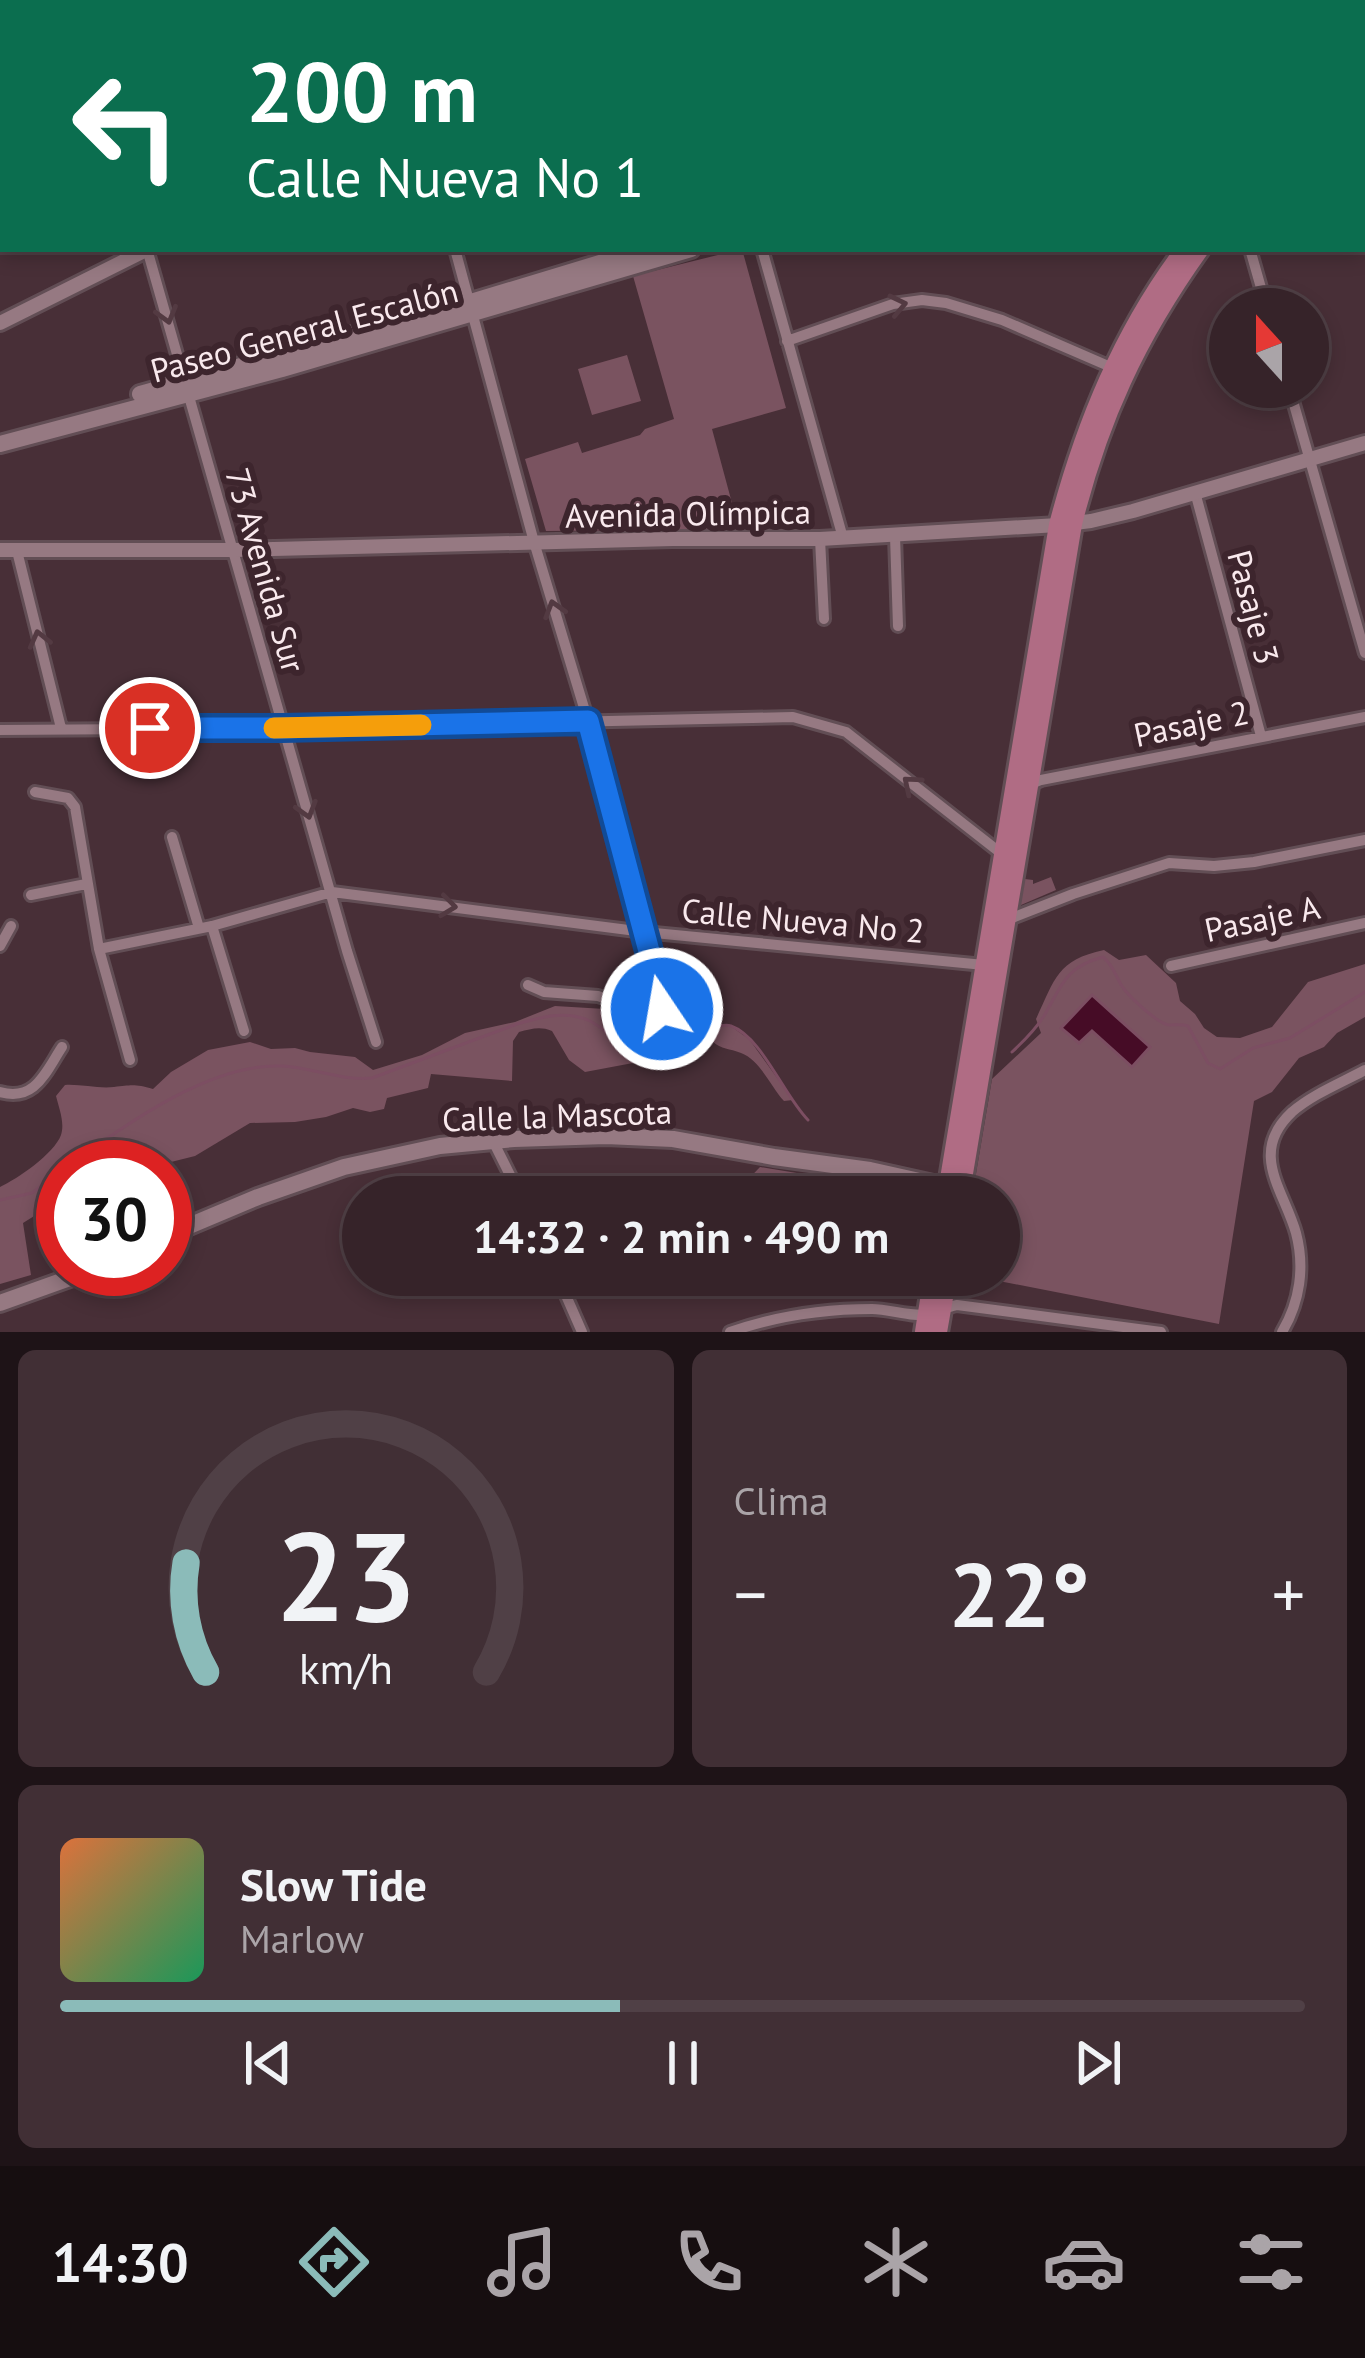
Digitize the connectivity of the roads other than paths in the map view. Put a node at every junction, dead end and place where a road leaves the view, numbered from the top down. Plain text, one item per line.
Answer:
1 (141, 252) edge
2 (148, 252) edge
3 (456, 252) edge
4 (637, 252) edge
5 (680, 252) edge
6 (763, 252) edge
7 (1183, 252) edge
8 (1198, 252) edge
9 (1251, 252) edge
10 (1261, 288) edge
11 (472, 308) junction
12 (0, 323) edge
13 (788, 341) junction
14 (1113, 368) junction
15 (187, 387) junction
16 (1295, 408) edge
17 (0, 432) edge
18 (1365, 443) edge
19 (0, 444) edge
20 (1309, 458) junction
21 (1195, 492) junction
22 (1066, 525) junction
23 (895, 536) junction
24 (843, 538) junction
25 (820, 539) junction
26 (534, 542) junction
27 (0, 550) edge
28 (234, 550) junction
29 (17, 551) junction
30 (824, 620) dead end
31 (898, 626) dead end
32 (1363, 634) edge
33 (1365, 652) edge
34 (1365, 717) edge
35 (588, 721) junction
36 (61, 728) junction
37 (282, 728) junction
38 (0, 730) edge
39 (1261, 736) junction
40 (1029, 784) junction
41 (35, 792) dead end
42 (172, 838) dead end
43 (1365, 840) edge
44 (1004, 855) junction
45 (86, 884) junction
46 (332, 892) junction
47 (31, 895) dead end
48 (1006, 920) junction
49 (1365, 923) edge
50 (11, 926) dead end
51 (206, 927) junction
52 (644, 932) junction
53 (0, 946) edge
54 (99, 949) junction
55 (984, 965) junction
56 (1171, 966) dead end
57 (528, 985) dead end
58 (244, 1031) dead end
59 (376, 1042) dead end
60 (62, 1047) dead end
61 (130, 1060) dead end
62 (1365, 1070) edge
63 (0, 1092) edge
64 (494, 1141) junction
65 (511, 1176) edge
66 (892, 1176) edge
67 (955, 1176) edge
68 (956, 1176) edge
69 (192, 1225) edge
70 (36, 1290) edge
71 (566, 1296) edge
72 (0, 1303) edge
73 (933, 1322) edge
74 (582, 1332) edge
75 (730, 1332) edge
76 (1161, 1332) edge
77 (1282, 1332) edge

1 - 12 street
2 -> 15 street, 73 Avenida Sur
3 - 11 street
4 - 11 main road, Paseo General Escalón
5 - 11 main road, Paseo General Escalón
6 - 13 street
7 - 14 highway
8 - 22 highway
9 - 10 street
11 - 15 main road, Paseo General Escalón
11 - 26 street
13 -> 14 street
13 - 24 street
14 - 22 highway
15 - 17 main road, Paseo General Escalón
15 - 19 main road, Paseo General Escalón
15 - 28 street, 73 Avenida Sur
16 - 20 street
18 - 20 street, Avenida Olímpica
20 - 21 street, Avenida Olímpica
20 - 32 street
21 - 22 street, Avenida Olímpica
21 - 39 street, Pasaje 3
22 - 23 street, Avenida Olímpica
22 - 40 highway
22 - 44 highway
23 - 24 street, Avenida Olímpica
23 - 31 street
24 - 25 street, Avenida Olímpica
25 - 26 street, Avenida Olímpica
25 - 30 street
26 - 28 street, Avenida Olímpica
35 -> 26 street
27 - 29 street, Avenida Olímpica
28 - 29 street, Avenida Olímpica
28 - 37 street, 73 Avenida Sur
36 -> 29 street
32 - 33 street
34 - 39 street, Pasaje 2
35 - 37 street
44 -> 35 street
35 - 52 street
36 - 37 street
36 - 38 street
37 -> 46 street, 73 Avenida Sur
39 - 40 street, Pasaje 2
40 - 48 highway
41 - 45 street
42 - 51 street
43 - 48 street
44 - 55 highway
45 - 47 street
45 - 54 street
46 - 51 street
46 -> 52 street, Calle Nueva No 2
46 - 59 street, 73 Avenida Sur
48 - 68 highway
49 - 56 street, Pasaje A
50 - 53 street
51 - 54 street
51 - 58 street
52 - 55 street, Calle Nueva No 2
52 - 57 street
54 - 61 street
55 - 67 highway
60 - 63 street
62 - 77 street
64 - 65 street
64 - 66 main road, Calle la Mascota
64 - 69 main road, Calle la Mascota
70 - 72 main road
71 - 74 street
73 - 75 street
73 - 76 street

